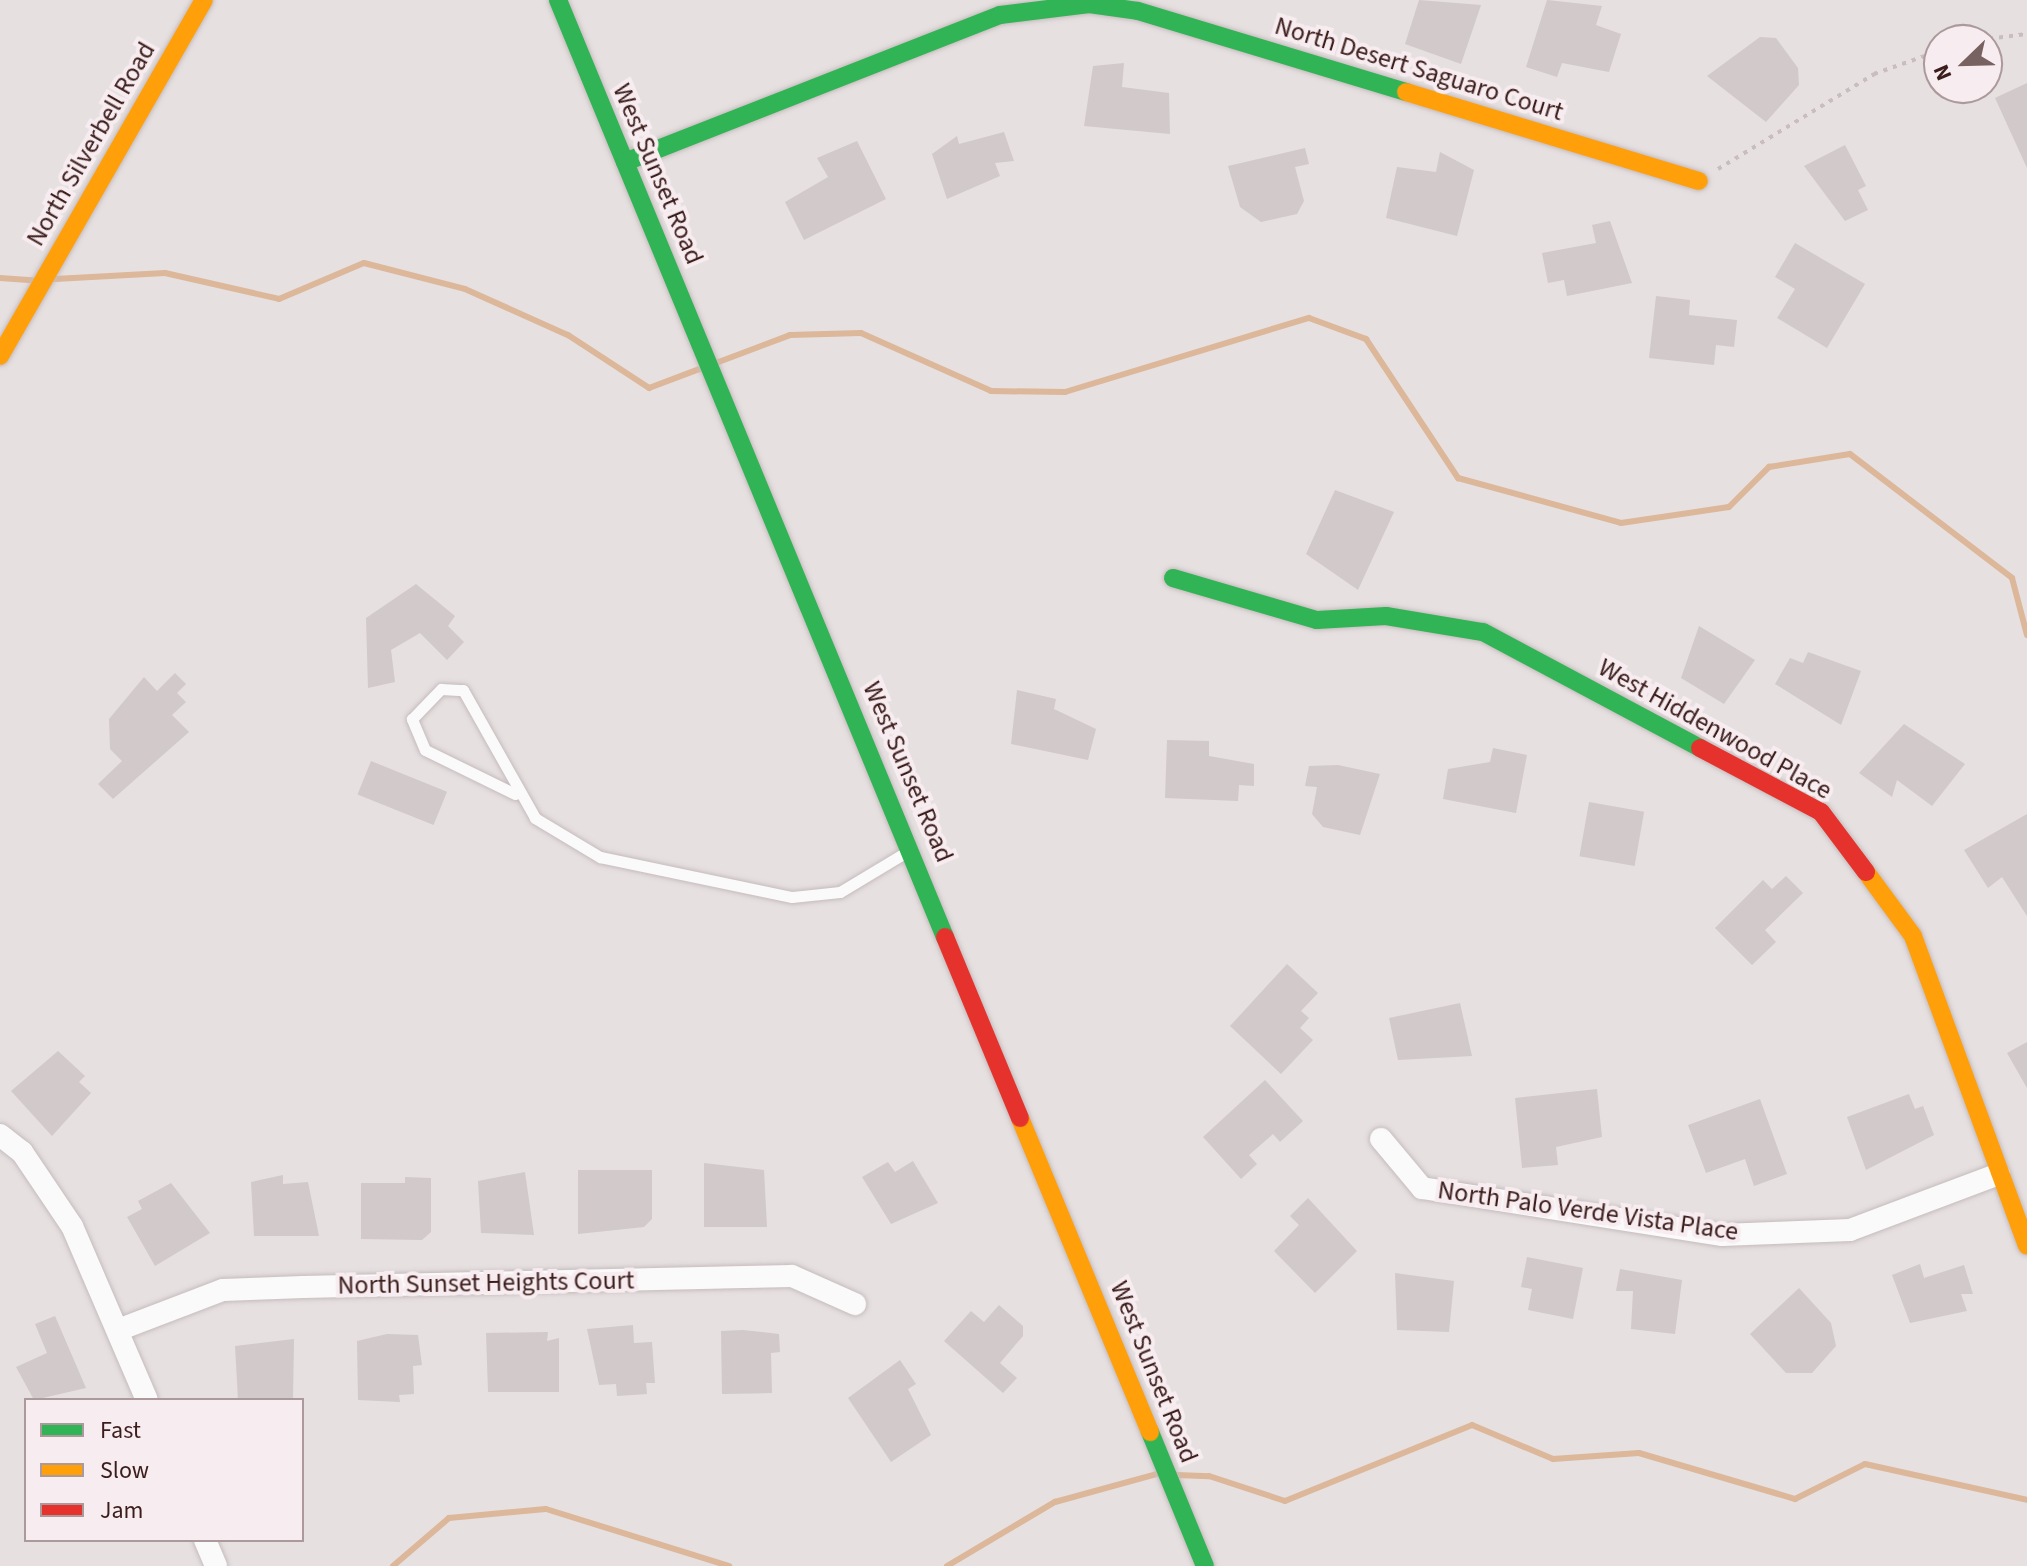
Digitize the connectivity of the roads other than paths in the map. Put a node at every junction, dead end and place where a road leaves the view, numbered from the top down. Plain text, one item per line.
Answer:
1 (204, 0) edge
2 (558, 0) edge
3 (625, 162) junction
4 (1699, 181) road end
5 (0, 356) edge
6 (1173, 578) dead end
7 (515, 794) junction
8 (912, 848) junction
9 (0, 1135) edge
10 (1381, 1139) dead end
11 (1999, 1174) junction
12 (2027, 1246) edge
13 (855, 1304) dead end
14 (118, 1330) junction
15 (146, 1398) edge
16 (206, 1542) edge
17 (216, 1566) edge
18 (1205, 1566) edge

1 - 5 street, North Silverbell Road
2 - 3 street, West Sunset Road
3 - 4 street, North Desert Saguaro Court
3 - 8 street, West Sunset Road
6 - 11 street, West Hiddenwood Place
7 - 7 lane
7 - 8 lane
8 - 18 street, West Sunset Road
9 - 14 street
10 - 11 street, North Palo Verde Vista Place
11 - 12 street, West Hiddenwood Place
13 - 14 street, North Sunset Heights Court
14 - 15 street
16 - 17 street

